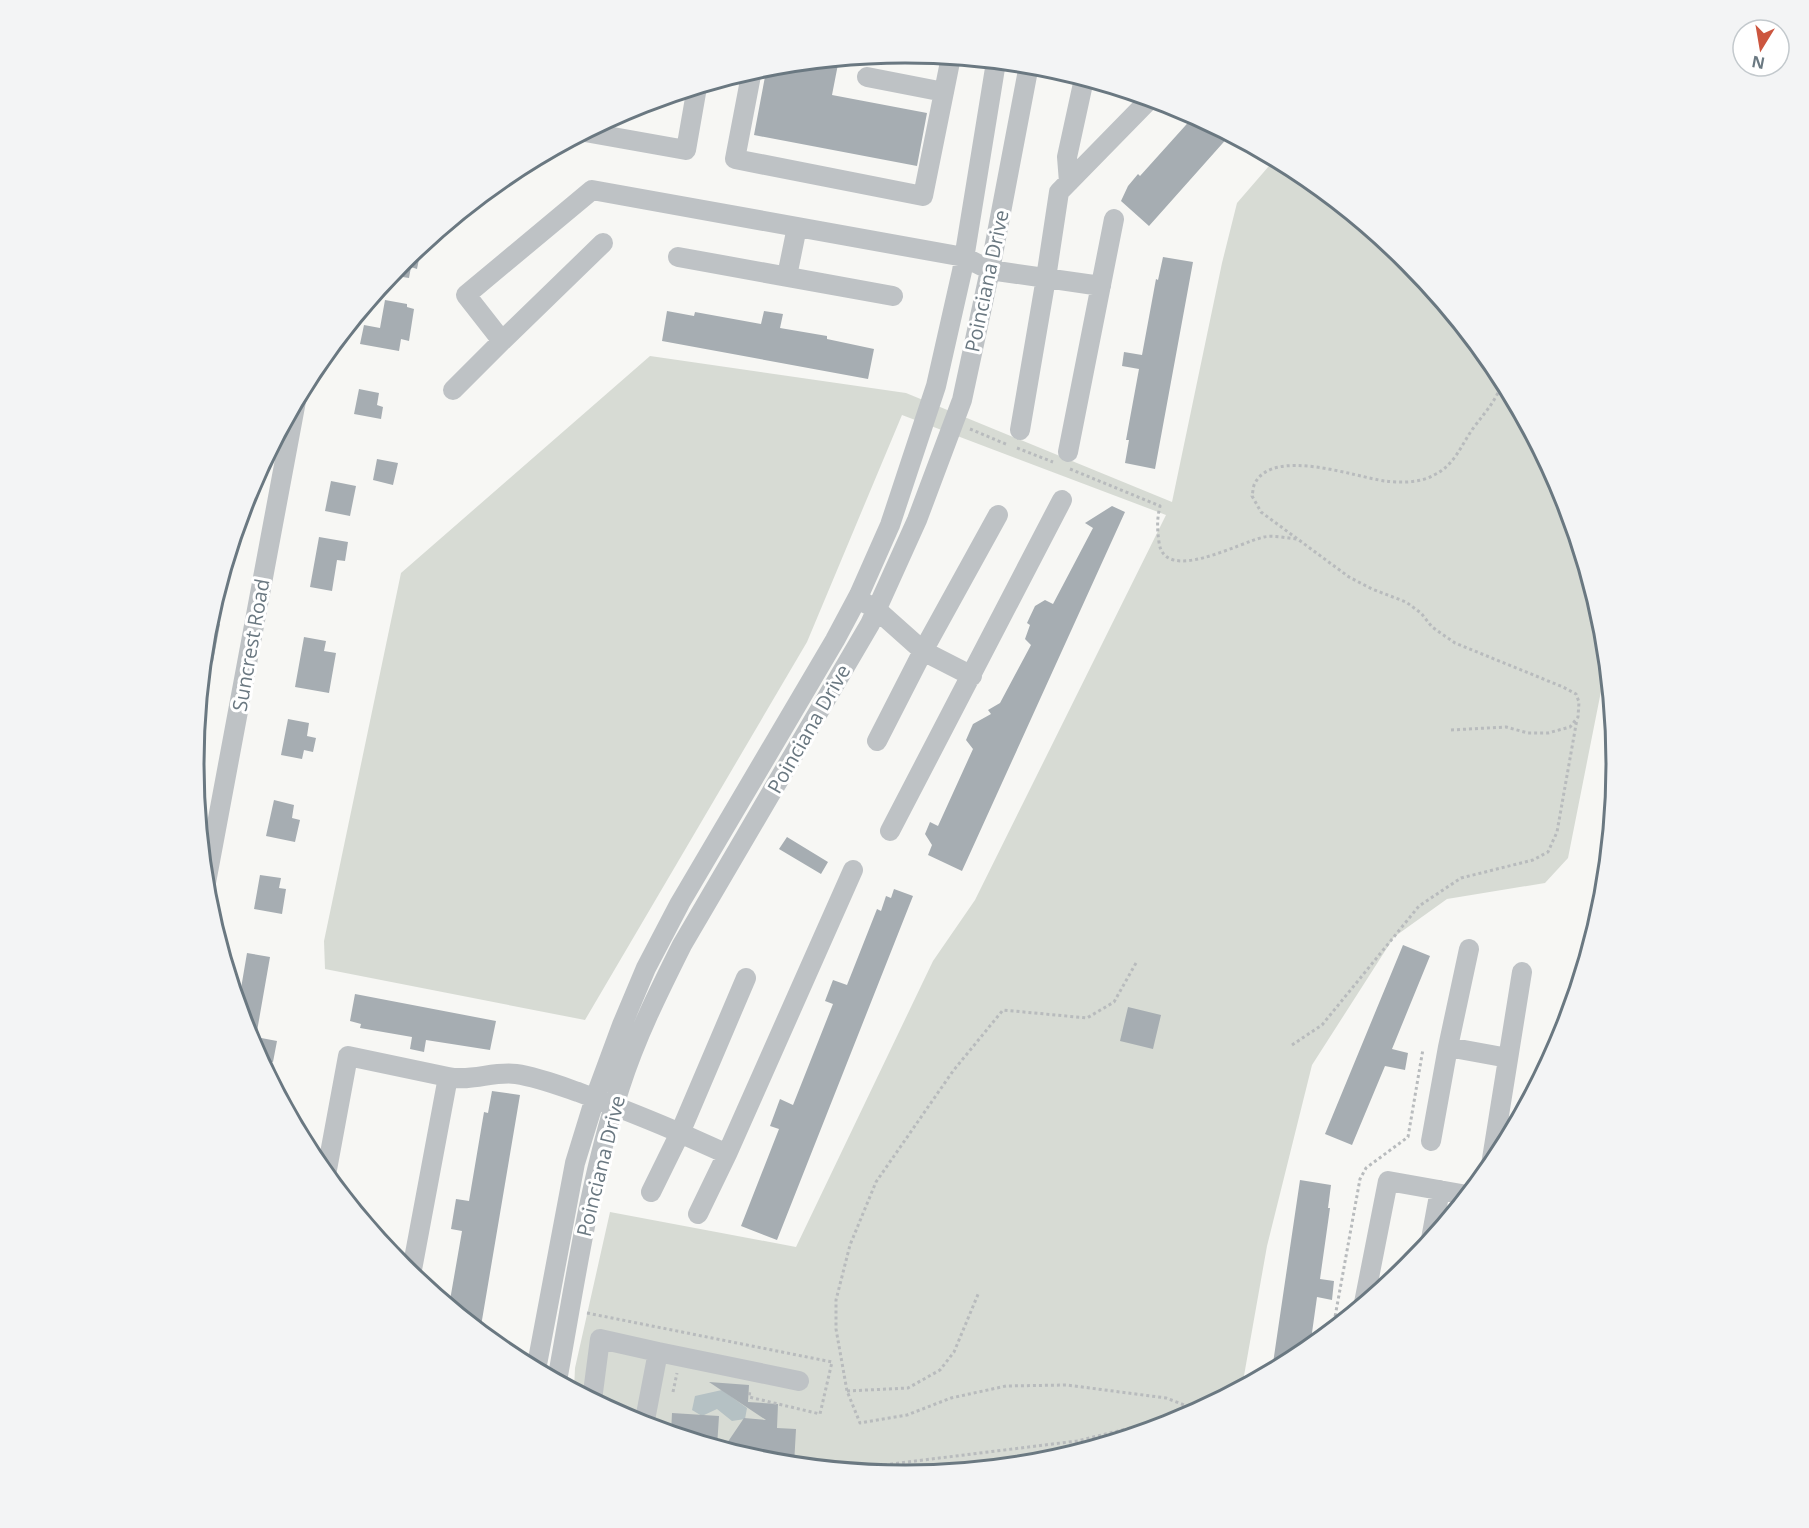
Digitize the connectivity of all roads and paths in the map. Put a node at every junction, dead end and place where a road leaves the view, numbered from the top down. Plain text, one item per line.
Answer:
1 (949, 65) edge
2 (995, 69) edge
3 (1027, 74) edge
4 (867, 77) dead end
5 (750, 80) edge
6 (1082, 86) edge
7 (944, 92) junction
8 (691, 96) edge
9 (1144, 105) edge
10 (596, 134) edge
11 (1069, 182) junction
12 (1114, 219) dead end
13 (796, 227) junction
14 (603, 243) dead end
15 (964, 257) junction
16 (678, 258) dead end
17 (990, 270) junction
18 (787, 276) junction
19 (1046, 278) junction
20 (1101, 286) junction
21 (893, 296) dead end
22 (502, 341) junction
23 (453, 390) dead end
24 (1499, 393) edge
25 (292, 423) edge
26 (962, 426) dead end
27 (1020, 430) dead end
28 (1068, 452) dead end
29 (1062, 500) dead end
30 (998, 516) dead end
31 (1298, 539) junction
32 (857, 599) junction
33 (877, 610) junction
34 (923, 651) junction
35 (972, 676) junction
36 (1578, 717) junction
37 (1451, 730) dead end
38 (877, 741) dead end
39 (890, 831) dead end
40 (210, 861) edge
41 (853, 870) dead end
42 (1469, 949) dead end
43 (1136, 963) dead end
44 (1522, 972) dead end
45 (746, 978) dead end
46 (1292, 1045) dead end
47 (1448, 1047) junction
48 (1508, 1058) junction
49 (448, 1077) junction
50 (595, 1098) junction
51 (615, 1105) junction
52 (680, 1133) junction
53 (1431, 1141) dead end
54 (1495, 1141) edge
55 (727, 1154) junction
56 (328, 1162) edge
57 (1440, 1190) junction
58 (651, 1192) dead end
59 (1459, 1194) edge
60 (698, 1214) dead end
61 (1434, 1224) edge
62 (413, 1264) edge
63 (979, 1292) dead end
64 (1366, 1292) edge
65 (583, 1321) dead end
66 (658, 1352) junction
67 (538, 1361) edge
68 (558, 1373) edge
69 (799, 1381) dead end
70 (751, 1384) dead end
71 (847, 1391) junction
72 (593, 1392) edge
73 (1187, 1406) edge
74 (646, 1416) edge
75 (1132, 1427) edge
76 (889, 1464) edge

1 - 7 street
2 - 15 street, Poinciana Drive
3 - 17 street, Poinciana Drive
4 - 7 street
5 - 7 street
6 - 11 street
8 - 10 street
9 - 11 street
11 - 19 street
12 - 20 street
13 - 15 street
13 - 18 street
13 - 22 street
14 - 22 street
15 - 17 street
15 - 32 street, Poinciana Drive
16 - 18 street
17 - 19 street
17 - 33 street, Poinciana Drive
18 - 21 street
19 - 20 street
19 - 27 street
20 - 28 street
22 - 23 street
24 - 31 path
25 - 40 street, Suncrest Road
26 - 31 path
29 - 35 street
30 - 34 street
31 - 36 path
32 - 33 street
32 - 50 street, Poinciana Drive
33 - 34 street
33 - 51 street, Poinciana Drive
34 - 35 street
34 - 38 street
35 - 39 street
36 - 37 path
36 - 46 path
41 - 55 street
42 - 47 street
43 - 71 path
44 - 48 street
45 - 52 street
47 - 48 street
47 - 53 street
48 - 54 street
49 - 50 street
49 - 56 street
49 - 62 street
50 - 51 street
50 - 67 street, Poinciana Drive
51 - 52 street
51 - 68 street, Poinciana Drive
52 - 55 street
52 - 58 street
55 - 60 street
57 - 59 street
57 - 61 street
57 - 64 street
63 - 71 path
65 - 70 path
66 - 69 street
66 - 72 street
66 - 74 street
71 - 73 path
75 - 76 path

